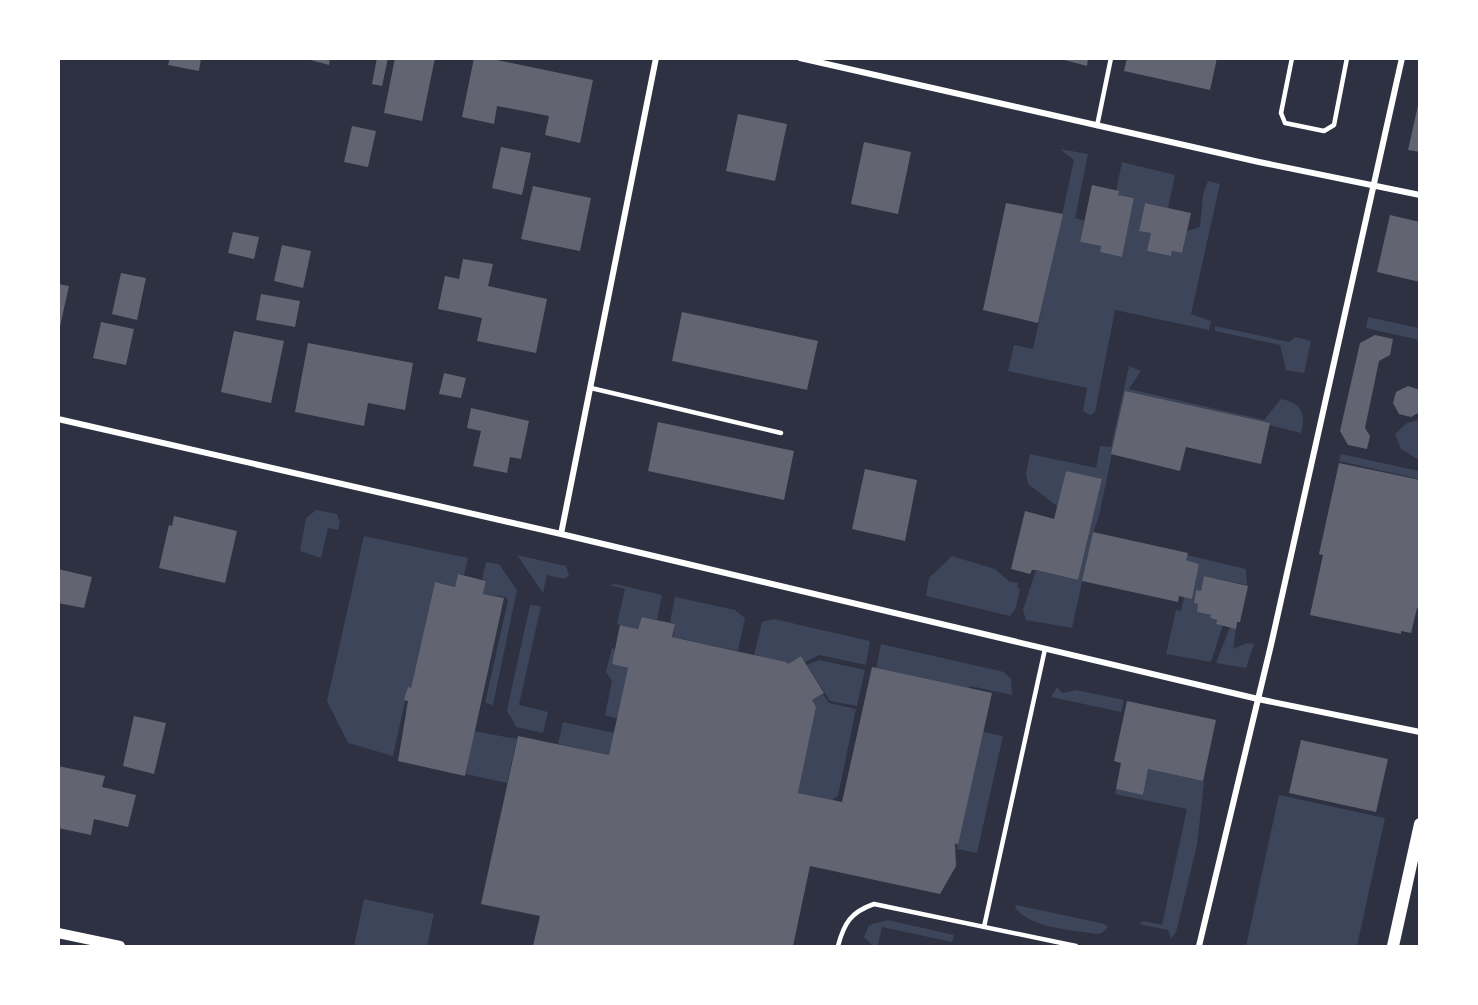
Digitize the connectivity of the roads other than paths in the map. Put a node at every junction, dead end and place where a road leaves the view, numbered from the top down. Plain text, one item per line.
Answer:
1 (656, 58) edge
2 (800, 58) edge
3 (1111, 58) edge
4 (1292, 58) edge
5 (1347, 58) edge
6 (1402, 58) edge
7 (1097, 126) junction
8 (1374, 185) junction
9 (1419, 195) edge
10 (591, 388) junction
11 (58, 419) edge
12 (781, 433) dead end
13 (561, 534) junction
14 (1045, 649) junction
15 (1258, 699) junction
16 (1419, 732) edge
17 (1419, 824) edge
18 (984, 927) junction
19 (58, 933) edge
20 (115, 946) edge
21 (838, 946) edge
22 (1076, 946) edge
23 (1199, 946) edge
24 (1393, 946) edge

1 - 10 street
2 - 7 street
3 - 7 lane
4 - 5 lane
6 - 8 street
7 - 8 street
8 - 9 street
8 - 15 street
10 - 12 lane
10 - 13 street
11 - 13 street
13 - 14 street
14 - 15 street
14 - 18 lane
15 - 16 street
15 - 23 street
17 - 24 main road
18 - 21 lane
18 - 22 lane
19 - 20 street

